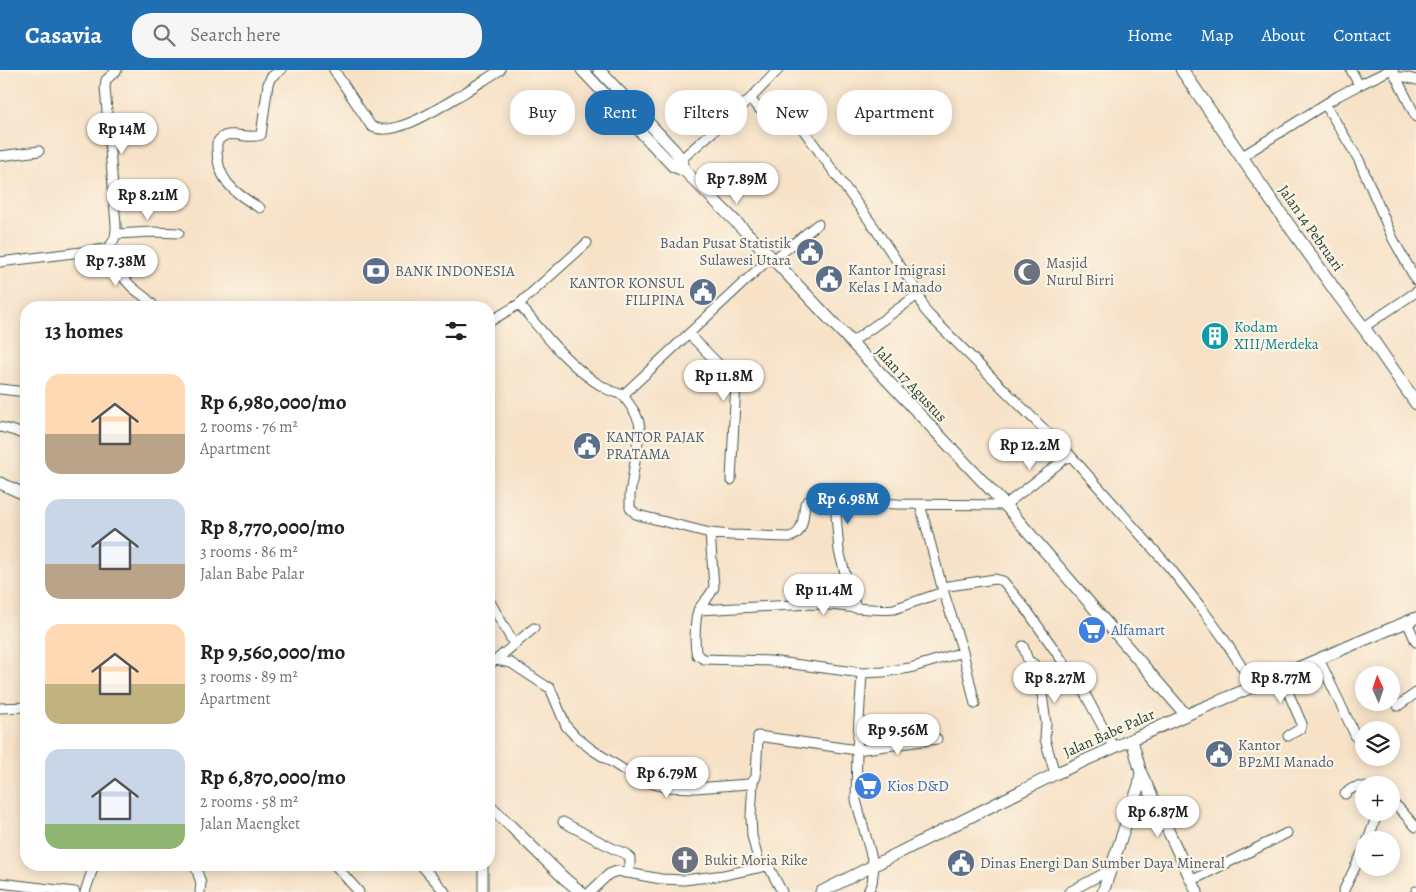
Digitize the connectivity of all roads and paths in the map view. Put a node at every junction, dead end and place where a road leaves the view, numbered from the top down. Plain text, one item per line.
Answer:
1 (105, 70) edge
2 (117, 70) edge
3 (281, 70) edge
4 (334, 70) edge
5 (500, 70) edge
6 (582, 70) edge
7 (599, 70) edge
8 (778, 70) edge
9 (1182, 70) edge
10 (1351, 70) edge
11 (1394, 73) edge
12 (106, 80) junction
13 (1416, 80) edge
14 (1359, 85) junction
15 (750, 98) junction
16 (1325, 104) junction
17 (1416, 117) edge
18 (145, 126) dead end
19 (108, 128) junction
20 (39, 151) dead end
21 (0, 156) edge
22 (1241, 157) junction
23 (677, 163) junction
24 (260, 208) dead end
25 (818, 224) dead end
26 (179, 233) dead end
27 (116, 234) junction
28 (587, 243) dead end
29 (110, 246) junction
30 (772, 258) junction
31 (0, 262) edge
32 (1416, 280) edge
33 (1416, 292) edge
34 (919, 294) junction
35 (151, 301) edge
36 (519, 304) junction
37 (495, 318) edge
38 (1364, 327) junction
39 (689, 334) junction
40 (852, 342) junction
41 (0, 389) edge
42 (20, 391) edge
43 (623, 395) junction
44 (1416, 403) edge
45 (0, 427) edge
46 (20, 433) edge
47 (1070, 455) junction
48 (732, 480) dead end
49 (0, 483) edge
50 (20, 492) edge
51 (835, 502) junction
52 (920, 504) junction
53 (1005, 505) junction
54 (710, 533) junction
55 (942, 590) junction
56 (856, 608) junction
57 (698, 610) junction
58 (495, 611) edge
59 (1412, 620) edge
60 (534, 628) dead end
61 (1416, 642) edge
62 (514, 644) junction
63 (1023, 646) dead end
64 (963, 652) junction
65 (1319, 659) junction
66 (495, 660) edge
67 (495, 662) edge
68 (862, 673) junction
69 (1281, 676) junction
70 (1254, 686) junction
71 (1416, 693) edge
72 (975, 704) dead end
73 (1400, 705) edge
74 (20, 707) edge
75 (0, 708) edge
76 (1186, 715) junction
77 (1288, 736) dead end
78 (1355, 736) edge
79 (937, 739) dead end
80 (1132, 740) junction
81 (1114, 748) junction
82 (857, 750) junction
83 (1141, 773) junction
84 (1055, 774) junction
85 (753, 781) junction
86 (1355, 786) edge
87 (1345, 794) dead end
88 (1400, 809) edge
89 (495, 815) edge
90 (564, 822) dead end
91 (1416, 827) edge
92 (1287, 833) dead end
93 (874, 866) junction
94 (760, 867) junction
95 (1355, 867) edge
96 (1110, 870) junction
97 (92, 871) edge
98 (197, 871) edge
99 (340, 871) edge
100 (426, 871) edge
101 (483, 871) edge
102 (625, 873) junction
103 (1191, 881) junction
104 (0, 883) edge
105 (75, 892) edge
106 (85, 892) edge
107 (200, 892) edge
108 (359, 892) edge
109 (445, 892) edge
110 (483, 892) edge
111 (581, 892) edge
112 (590, 892) edge
113 (782, 892) edge
114 (821, 892) edge
115 (868, 892) edge
116 (1069, 892) edge
117 (1103, 892) edge
118 (1197, 892) edge
119 (1343, 892) edge

1 - 12 street
2 - 12 street
3 - 24 street
4 - 5 street
6 - 23 street, Jalan 17 Agustus
7 - 23 street, Jalan 17 Agustus
8 - 15 street
9 - 22 main road, Jalan 14 Pebruari
10 - 14 street
11 - 13 street
11 - 14 street
11 - 17 street
12 - 19 street
14 - 16 street
15 - 23 street
15 - 34 street
16 - 22 street
16 - 32 street
18 - 19 street
19 - 27 street
20 - 21 street
22 - 38 main road, Jalan 14 Pebruari
23 - 30 street, Jalan 17 Agustus
25 - 30 street
26 - 27 street
27 - 29 street
28 - 36 street
29 - 31 street
29 - 35 street
30 - 39 street
30 - 40 street, Jalan 17 Agustus
33 - 38 street
34 - 40 street
34 - 47 street
36 - 37 street
36 - 43 street
38 - 44 main road, Jalan 14 Pebruari
39 - 43 street
39 - 48 street
40 - 53 street, Jalan 17 Agustus
41 - 42 street
43 - 54 street
45 - 46 street
47 - 53 street
47 - 70 street
49 - 50 street
51 - 52 street
51 - 54 street
51 - 56 street
52 - 53 street
52 - 55 street
53 - 76 street, Jalan 17 Agustus
54 - 57 street
55 - 56 street
55 - 64 street
55 - 81 street
56 - 57 street
57 - 68 street
58 - 62 street
59 - 61 street
59 - 65 street, Jalan Babe Palar
60 - 62 street
62 - 66 street
63 - 84 street
64 - 68 street
64 - 72 street
65 - 69 street, Jalan Babe Palar
65 - 78 street
67 - 85 street
68 - 82 street
69 - 70 street, Jalan Babe Palar
69 - 77 street
70 - 76 street, Jalan Babe Palar
71 - 73 street
74 - 75 street
76 - 80 street, Jalan Babe Palar
79 - 82 street
80 - 81 street, Jalan Babe Palar
80 - 83 street
81 - 84 street, Jalan Babe Palar
82 - 85 street
82 - 93 street
83 - 96 street
83 - 103 street
84 - 93 street, Jalan Babe Palar
85 - 94 street
86 - 87 street
88 - 91 street
89 - 111 street
90 - 102 street
92 - 103 street
93 - 114 street, Jalan Babe Palar
93 - 115 street
94 - 102 street
94 - 113 street
95 - 119 street
96 - 116 street
96 - 117 street
97 - 106 street
98 - 107 street
99 - 108 street
100 - 109 street
101 - 110 street
102 - 112 street
103 - 118 street
104 - 105 street

